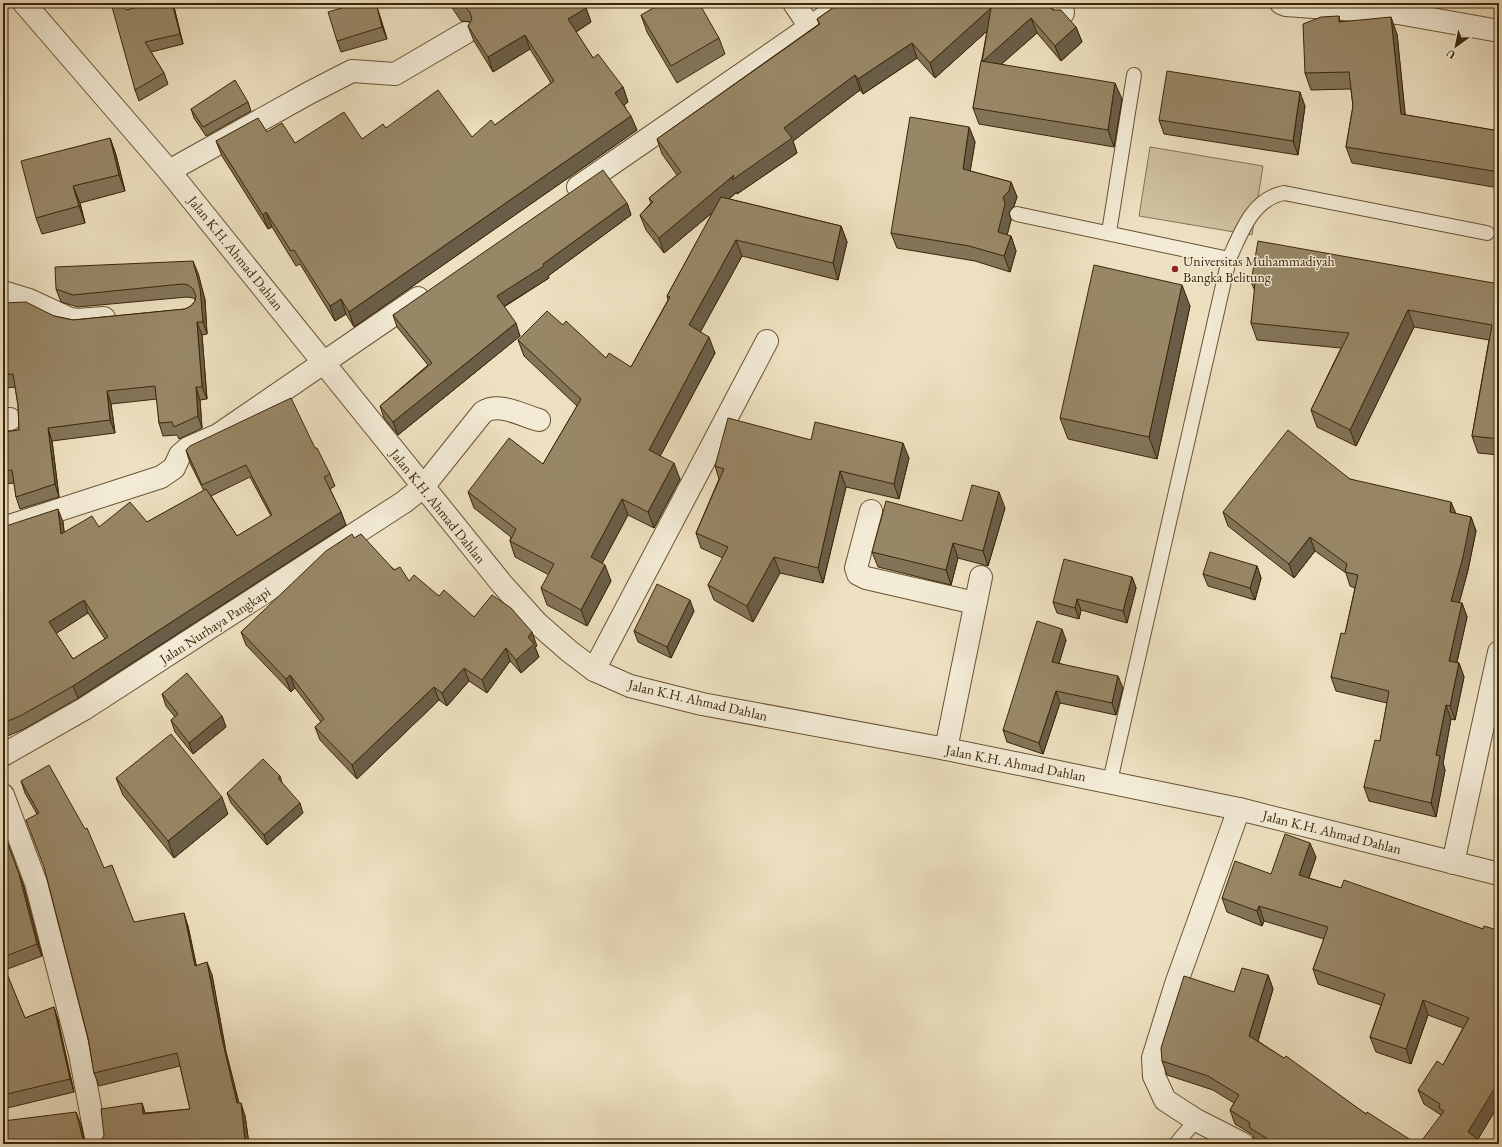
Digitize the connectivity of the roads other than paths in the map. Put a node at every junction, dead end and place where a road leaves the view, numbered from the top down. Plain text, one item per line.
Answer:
1 (24, 3) edge
2 (794, 3) edge
3 (846, 3) edge
4 (1281, 3) edge
5 (810, 27) junction
6 (1499, 30) edge
7 (465, 33) dead end
8 (1134, 75) dead end
9 (169, 171) junction
10 (559, 201) edge
11 (1017, 214) dead end
12 (1109, 232) junction
13 (1487, 233) dead end
14 (1229, 259) junction
15 (433, 287) edge
16 (3, 292) edge
17 (125, 315) edge
18 (767, 341) dead end
19 (324, 363) junction
20 (539, 420) dead end
21 (422, 487) junction
22 (871, 511) dead end
23 (3, 528) edge
24 (982, 578) dead end
25 (975, 604) junction
26 (1499, 652) edge
27 (594, 670) junction
28 (946, 749) junction
29 (3, 755) edge
30 (1110, 781) junction
31 (3, 795) edge
32 (1239, 809) junction
33 (1453, 862) junction
34 (1499, 874) edge
35 (1196, 1120) junction
36 (98, 1144) edge
37 (1176, 1144) edge
38 (1244, 1144) edge

1 - 9 street, Jalan K.H. Ahmad Dahlan
2 - 5 street
3 - 5 street
4 - 6 street
5 - 10 street
7 - 9 street
8 - 12 lane
9 - 19 street, Jalan K.H. Ahmad Dahlan
11 - 12 lane
12 - 14 lane
13 - 14 lane
14 - 30 lane
15 - 19 street
16 - 17 street
18 - 27 street
19 - 21 street, Jalan K.H. Ahmad Dahlan
19 - 23 street
20 - 21 street, Jalan Nurhaya Pangkapi
21 - 27 street, Jalan K.H. Ahmad Dahlan
21 - 29 street, Jalan Nurhaya Pangkapi
22 - 25 street
24 - 25 street
25 - 28 street
26 - 33 street
27 - 28 street, Jalan K.H. Ahmad Dahlan
28 - 30 street, Jalan K.H. Ahmad Dahlan
30 - 32 street, Jalan K.H. Ahmad Dahlan
31 - 36 street
32 - 33 street, Jalan K.H. Ahmad Dahlan
32 - 35 street
33 - 34 street, Jalan K.H. Ahmad Dahlan
35 - 37 lane
35 - 38 street

